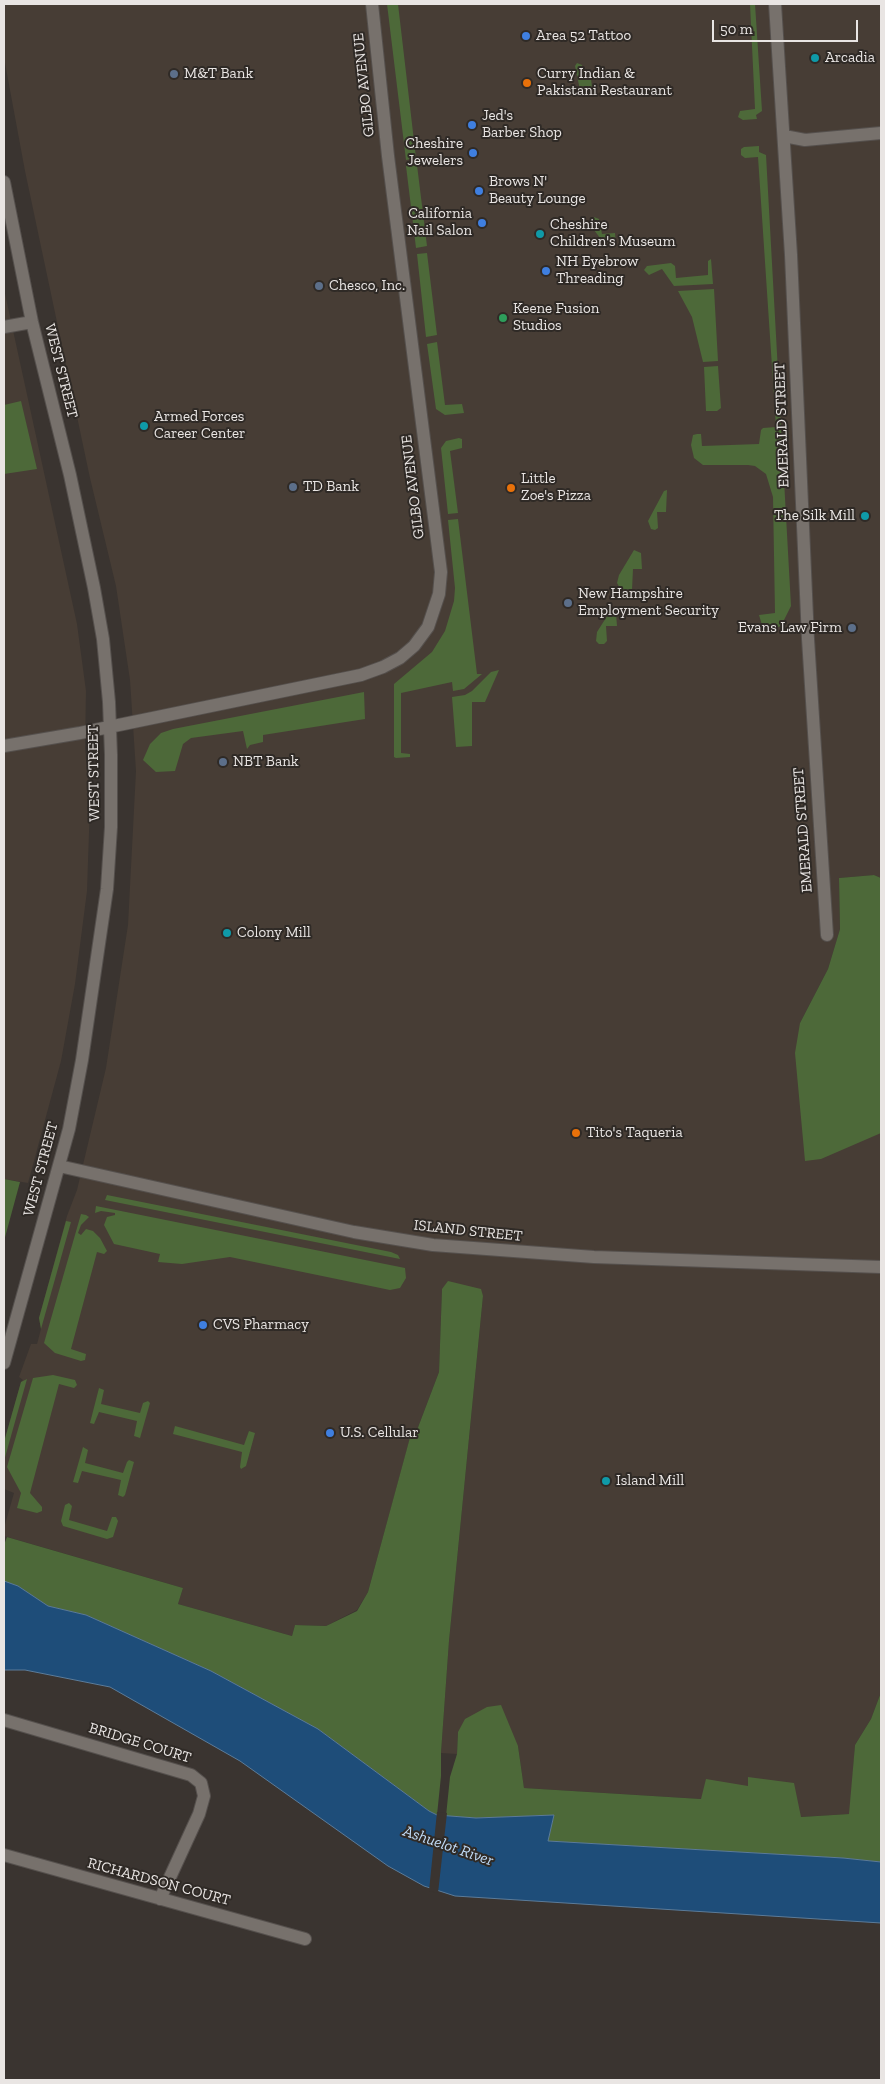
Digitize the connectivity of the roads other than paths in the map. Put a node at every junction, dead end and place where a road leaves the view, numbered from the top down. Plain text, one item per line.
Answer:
1 (372, 4) edge
2 (775, 4) edge
3 (881, 133) edge
4 (784, 136) junction
5 (4, 182) edge
6 (32, 322) junction
7 (4, 327) edge
8 (110, 726) junction
9 (4, 746) edge
10 (827, 935) dead end
11 (59, 1166) junction
12 (881, 1267) edge
13 (4, 1363) edge
14 (4, 1720) edge
15 (4, 1855) edge
16 (160, 1899) junction
17 (305, 1939) dead end

1 - 8 street, GILBO AVENUE
2 - 4 street, EMERALD STREET
3 - 4 street
4 - 10 street, EMERALD STREET
5 - 6 street, WEST STREET
6 - 7 street
6 - 8 street, WEST STREET
8 - 9 street, GILBO AVENUE
8 - 11 street, WEST STREET
11 - 12 street, ISLAND STREET
11 - 13 street, WEST STREET
14 - 16 street, BRIDGE COURT
15 - 16 street, RICHARDSON COURT
16 - 17 street, RICHARDSON COURT

